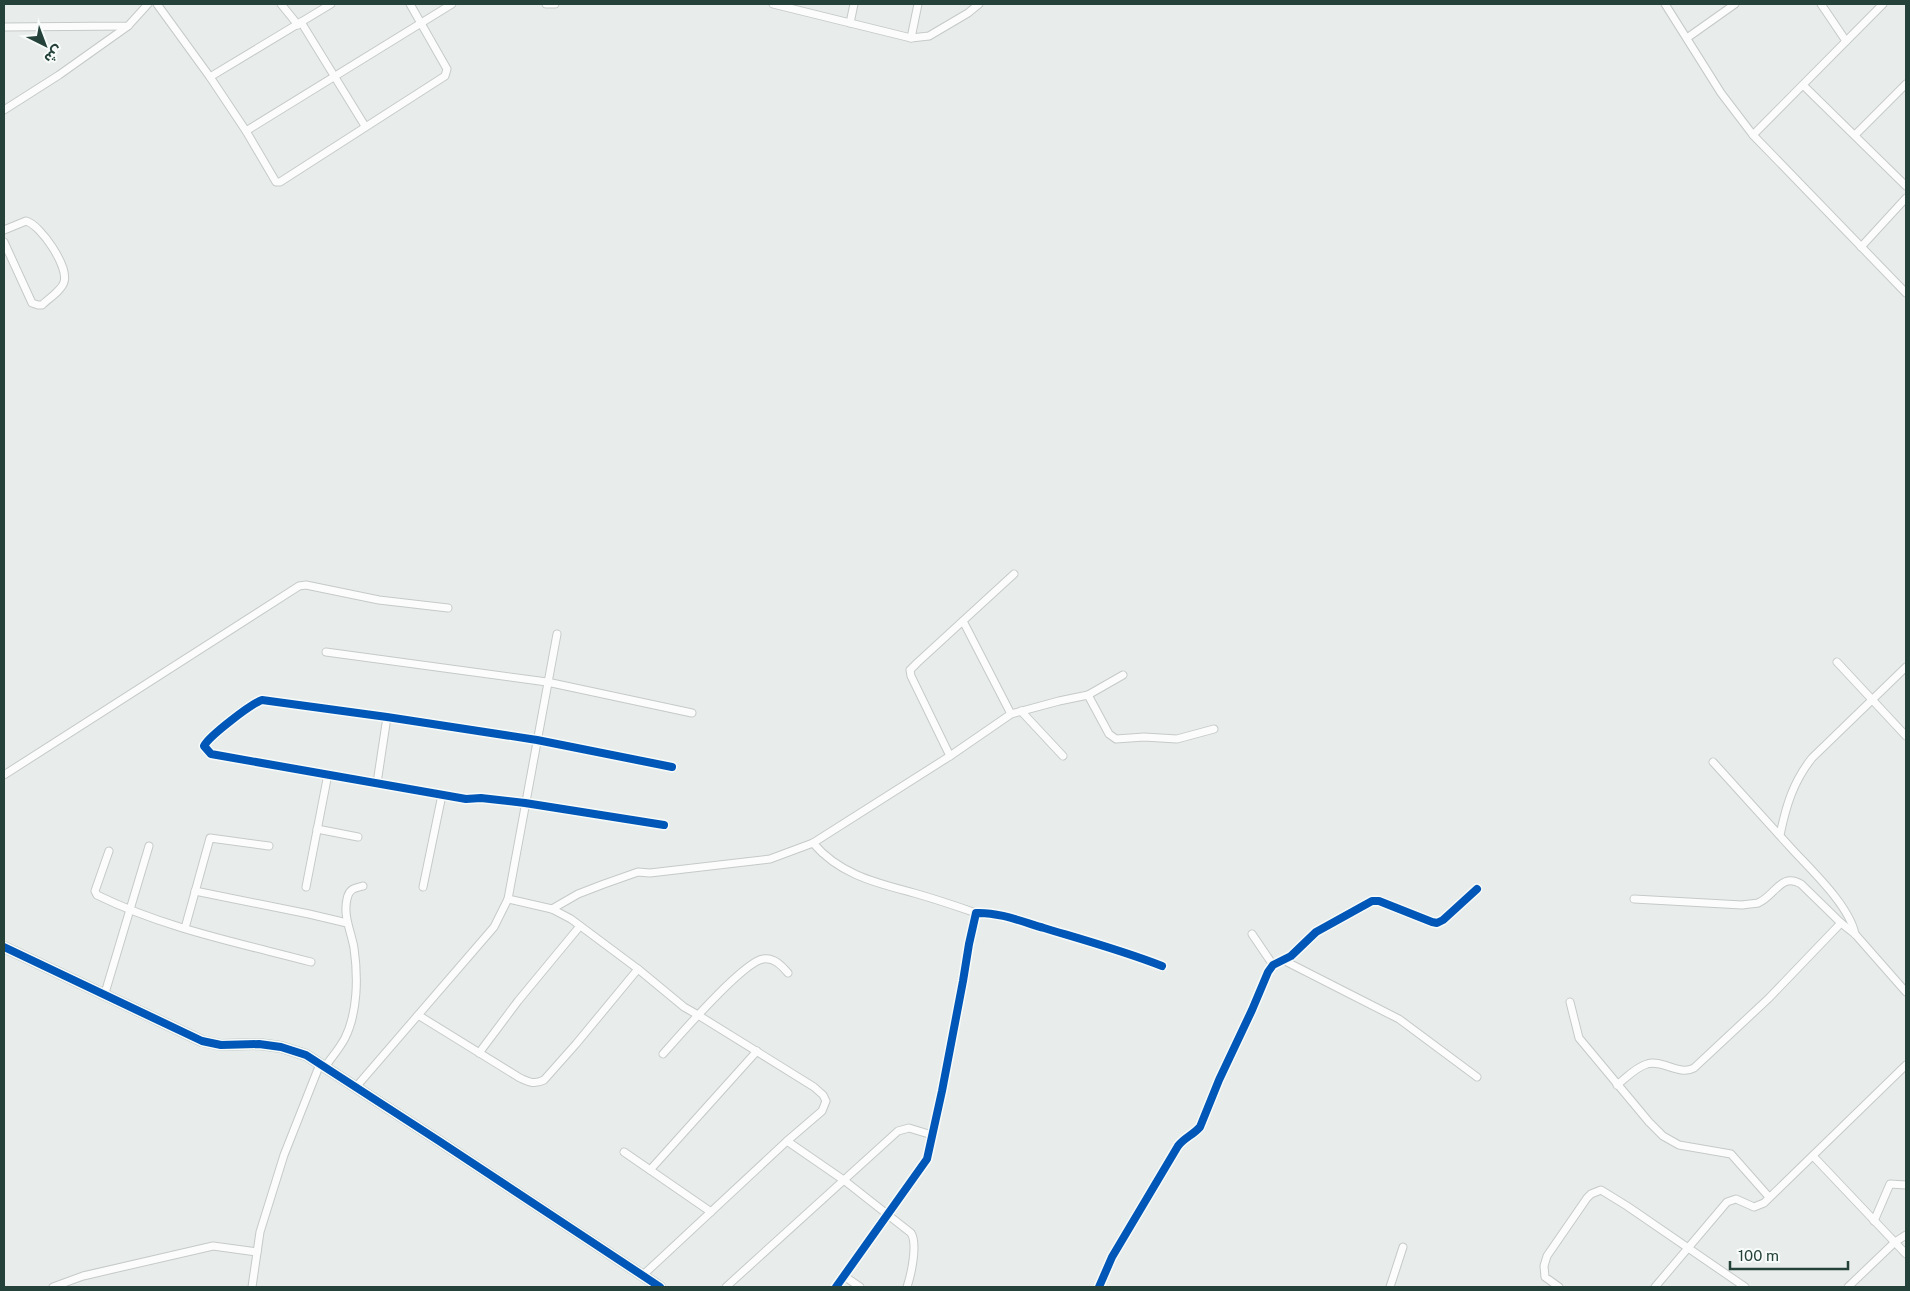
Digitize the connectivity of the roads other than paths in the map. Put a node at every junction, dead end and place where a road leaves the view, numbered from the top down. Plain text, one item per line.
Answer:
1 (148, 4) edge
2 (157, 4) edge
3 (281, 4) edge
4 (332, 4) edge
5 (410, 4) edge
6 (452, 4) edge
7 (546, 4) edge
8 (555, 4) edge
9 (773, 4) edge
10 (854, 4) edge
11 (918, 4) edge
12 (979, 4) edge
13 (1665, 4) edge
14 (1735, 4) edge
15 (1821, 4) edge
16 (1883, 4) edge
17 (801, 7) edge
18 (420, 22) junction
19 (299, 23) junction
20 (850, 23) junction
21 (128, 26) junction
22 (4, 27) edge
23 (911, 38) junction
24 (1687, 38) junction
25 (1846, 41) junction
26 (334, 76) junction
27 (210, 77) junction
28 (1906, 84) edge
29 (1803, 85) junction
30 (4, 110) edge
31 (365, 126) junction
32 (246, 131) junction
33 (1753, 135) junction
34 (1854, 135) junction
35 (1906, 186) edge
36 (1906, 198) edge
37 (4, 230) edge
38 (4, 242) edge
39 (1861, 247) junction
40 (1906, 293) edge
41 (1014, 574) dead end
42 (448, 608) dead end
43 (963, 621) junction
44 (557, 634) dead end
45 (326, 652) dead end
46 (1837, 662) dead end
47 (1906, 667) edge
48 (1123, 675) dead end
49 (547, 682) junction
50 (1088, 695) junction
51 (1872, 700) junction
52 (1021, 711) junction
53 (692, 713) dead end
54 (1011, 714) junction
55 (387, 717) junction
56 (1214, 729) dead end
57 (1906, 736) edge
58 (537, 740) junction
59 (950, 756) junction
60 (1062, 756) dead end
61 (1714, 762) dead end
62 (672, 766) dead end
63 (328, 774) junction
64 (4, 775) edge
65 (377, 783) junction
66 (442, 795) junction
67 (526, 803) junction
68 (664, 825) dead end
69 (316, 829) junction
70 (1780, 835) junction
71 (358, 837) dead end
72 (813, 843) junction
73 (149, 846) dead end
74 (269, 846) dead end
75 (109, 851) dead end
76 (363, 886) dead end
77 (306, 887) dead end
78 (423, 887) dead end
79 (1477, 889) dead end
80 (195, 891) junction
81 (508, 899) junction
82 (1634, 899) dead end
83 (552, 909) junction
84 (129, 911) junction
85 (976, 914) junction
86 (347, 923) junction
87 (1841, 923) junction
88 (580, 926) junction
89 (185, 928) junction
90 (1252, 934) dead end
91 (1855, 934) junction
92 (4, 947) edge
93 (1283, 960) junction
94 (311, 962) dead end
95 (1273, 964) junction
96 (1162, 966) dead end
97 (638, 970) junction
98 (788, 973) dead end
99 (1906, 992) edge
100 (105, 994) junction
101 (1570, 1002) dead end
102 (418, 1015) junction
103 (698, 1015) junction
104 (757, 1051) junction
105 (479, 1053) junction
106 (663, 1054) dead end
107 (323, 1065) junction
108 (1906, 1065) edge
109 (1477, 1077) dead end
110 (1617, 1085) junction
111 (356, 1087) junction
112 (932, 1135) junction
113 (787, 1141) junction
114 (624, 1152) dead end
115 (1812, 1156) junction
116 (650, 1170) junction
117 (845, 1181) junction
118 (1906, 1185) edge
119 (1770, 1197) junction
120 (711, 1212) junction
121 (888, 1213) junction
122 (1874, 1221) junction
123 (1906, 1235) edge
124 (1895, 1242) junction
125 (1403, 1247) dead end
126 (1688, 1248) junction
127 (257, 1252) junction
128 (1906, 1254) edge
129 (642, 1276) junction
130 (844, 1276) junction
131 (53, 1287) edge
132 (252, 1287) edge
133 (660, 1287) edge
134 (726, 1287) edge
135 (836, 1287) edge
136 (860, 1287) edge
137 (907, 1287) edge
138 (1099, 1287) edge
139 (1390, 1287) edge
140 (1559, 1287) edge
141 (1655, 1287) edge
142 (1745, 1287) edge
143 (1848, 1287) edge

1 - 21 street
2 - 27 street
3 - 19 street
4 - 19 street
5 - 18 street
6 - 18 street
7 - 8 street
9 - 17 street
10 - 20 street
11 - 23 street
12 - 23 street
13 - 24 street
14 - 24 street
15 - 25 street
16 - 25 street
17 - 20 street
18 - 26 street
18 - 31 street
19 - 26 street
19 - 27 street
20 - 23 street
21 - 22 street
21 - 30 street
24 - 33 street
25 - 29 street
26 - 31 street
26 - 32 street
27 - 32 street
28 - 34 street
29 - 33 street
29 - 34 street
31 - 32 street
33 - 39 street
34 - 35 street
36 - 39 street
37 - 38 street
39 - 40 street
41 - 43 street
42 - 64 street
43 - 54 street
43 - 59 street
44 - 49 street
45 - 49 street
46 - 51 street
47 - 51 street
48 - 50 street
49 - 53 street
49 - 58 street
50 - 52 street
50 - 56 street
51 - 57 street
51 - 70 street
52 - 54 street
52 - 60 street
54 - 59 street
55 - 58 street
55 - 63 street
55 - 65 street
58 - 62 street
58 - 67 street
59 - 72 street
61 - 70 street
63 - 65 street
63 - 69 street
65 - 66 street
66 - 67 street
66 - 78 street
67 - 68 street
67 - 81 street
69 - 71 street
69 - 77 street
70 - 91 street
72 - 83 street
72 - 85 street
73 - 84 street
74 - 80 street
75 - 84 street
76 - 86 street
79 - 93 street
80 - 86 street
80 - 89 street
81 - 83 street
81 - 102 street
82 - 87 street
83 - 88 street
84 - 89 street
84 - 100 street
85 - 96 street
85 - 112 street
86 - 107 street
87 - 91 street
87 - 110 street
88 - 97 street
88 - 105 street
89 - 94 street
90 - 95 street
91 - 99 street
92 - 100 street
93 - 95 street
93 - 109 street
95 - 138 street
97 - 103 street
97 - 105 street
98 - 103 street
100 - 107 street
101 - 110 street
102 - 105 street
102 - 111 street
103 - 104 street
103 - 106 street
104 - 113 street
104 - 116 street
107 - 111 street
107 - 127 street
108 - 115 street
110 - 119 street
111 - 129 street
112 - 117 street
112 - 121 street
113 - 117 street
113 - 120 street
114 - 116 street
115 - 119 street
115 - 122 street
116 - 120 street
117 - 121 street
117 - 134 street
118 - 122 street
119 - 126 street
120 - 129 street
121 - 130 street
121 - 137 street
122 - 124 street
123 - 124 street
124 - 128 street
124 - 143 street
125 - 139 street
126 - 140 street
126 - 141 street
126 - 142 street
127 - 131 street
127 - 132 street
129 - 133 street
130 - 135 street
130 - 136 street

